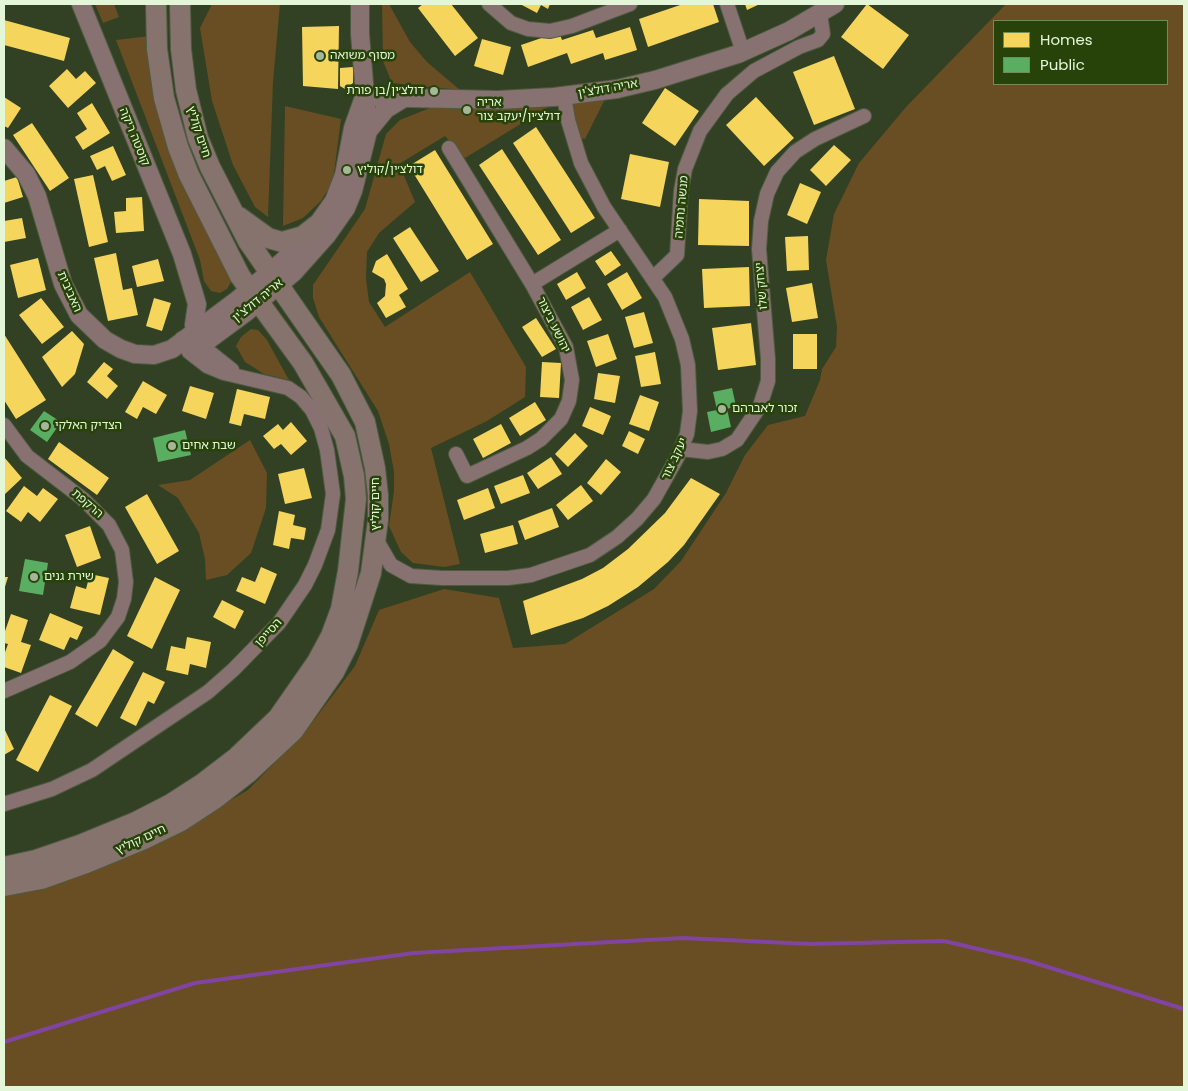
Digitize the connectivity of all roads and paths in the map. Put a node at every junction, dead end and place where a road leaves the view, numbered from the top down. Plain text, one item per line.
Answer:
1 (81, 4) edge
2 (156, 4) edge
3 (180, 4) edge
4 (360, 4) edge
5 (488, 4) edge
6 (630, 4) edge
7 (727, 4) edge
8 (828, 8) edge
9 (743, 52) junction
10 (564, 96) junction
11 (364, 97) junction
12 (404, 98) junction
13 (864, 116) dead end
14 (368, 131) junction
15 (4, 148) edge
16 (449, 148) dead end
17 (231, 211) junction
18 (317, 225) junction
19 (620, 230) junction
20 (653, 278) junction
21 (190, 279) junction
22 (273, 280) junction
23 (532, 284) junction
24 (254, 296) junction
25 (231, 304) junction
26 (193, 339) junction
27 (246, 377) junction
28 (4, 424) edge
29 (681, 449) junction
30 (456, 454) dead end
31 (376, 539) junction
32 (4, 691) edge
33 (4, 804) edge
34 (4, 867) edge
35 (4, 886) edge

1 - 21 street, קוסטה ריקה
2 - 24 main road, חיים קוליץ
3 - 17 main road, חיים קוליץ
4 - 11 street, אריה דולצ'ין
5 - 6 street
7 - 9 street
8 - 9 street, אריה דולצ'ין
8 - 20 street, מנשה נחמיה
9 - 10 street, אריה דולצ'ין
10 - 12 street, אריה דולצ'ין
10 - 19 street, יעקב צור
11 - 12 street, אריה דולצ'ין
11 - 14 street, אריה דולצ'ין
11 - 18 street, אריה דולצ'ין
12 - 14 street
13 - 29 street, יצחק שלו
14 - 22 street, אריה דולצ'ין
15 - 26 street, האביבית
16 - 23 street, יהושע ביצור
17 - 18 main road
17 - 22 main road, חיים קוליץ
18 - 22 street, אריה דולצ'ין
19 - 20 street, יעקב צור
19 - 23 street
20 - 29 street, יעקב צור
21 - 25 street
21 - 26 street, קוסטה ריקה
22 - 24 street, אריה דולצ'ין
22 - 31 main road, חיים קוליץ
23 - 30 street, יהושע ביצור
24 - 25 street, אריה דולצ'ין
24 - 26 street, אריה דולצ'ין
24 - 34 main road, חיים קוליץ
25 - 26 street, אריה דולצ'ין
26 - 27 street, הסייפן
26 - 27 street, הסייפן
27 - 33 street, הסייפן
28 - 32 street, הרקפת
29 - 31 street, יעקב צור
31 - 35 main road, חיים קוליץ

